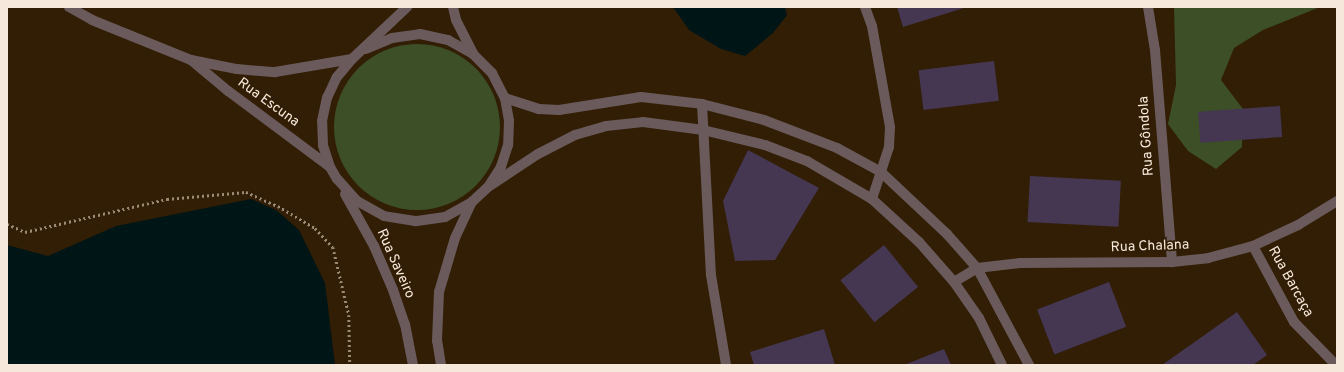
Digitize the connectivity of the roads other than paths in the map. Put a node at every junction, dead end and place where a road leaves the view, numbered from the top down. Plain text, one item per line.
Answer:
1 (69, 7) edge
2 (408, 7) edge
3 (453, 7) edge
4 (865, 7) edge
5 (1148, 7) edge
6 (366, 49) junction
7 (473, 54) junction
8 (352, 59) junction
9 (191, 60) junction
10 (505, 98) junction
11 (702, 104) junction
12 (703, 130) junction
13 (330, 167) junction
14 (881, 172) junction
15 (337, 179) junction
16 (488, 187) junction
17 (872, 198) junction
18 (1337, 201) edge
19 (472, 202) junction
20 (1253, 246) junction
21 (1172, 262) junction
22 (977, 268) junction
23 (954, 282) junction
24 (413, 365) edge
25 (441, 365) edge
26 (726, 365) edge
27 (1002, 365) edge
28 (1029, 365) edge
29 (1336, 365) edge

1 - 9 street, Rua Escuna
2 - 6 street
3 - 7 street
4 - 14 street
5 - 21 street, Rua Gôndola
6 - 7 street
6 - 8 street
7 - 10 street
8 - 9 street, Rua Escuna
8 - 13 street
9 - 13 street, Rua Escuna
10 - 11 street
10 - 16 street
11 - 12 street
11 - 14 street
12 - 16 street
12 - 17 street
12 - 26 street
13 - 15 street
14 - 17 street
14 - 22 street
15 - 19 street
15 - 24 street, Rua Saveiro
16 - 19 street
17 - 23 street
18 - 20 street, Rua Chalana
19 - 25 street, Rua Saveiro
20 - 21 street, Rua Chalana
20 - 29 street, Rua Barcaça
21 - 22 street, Rua Chalana
22 - 23 street, Rua Chalana
22 - 28 street
23 - 27 street

